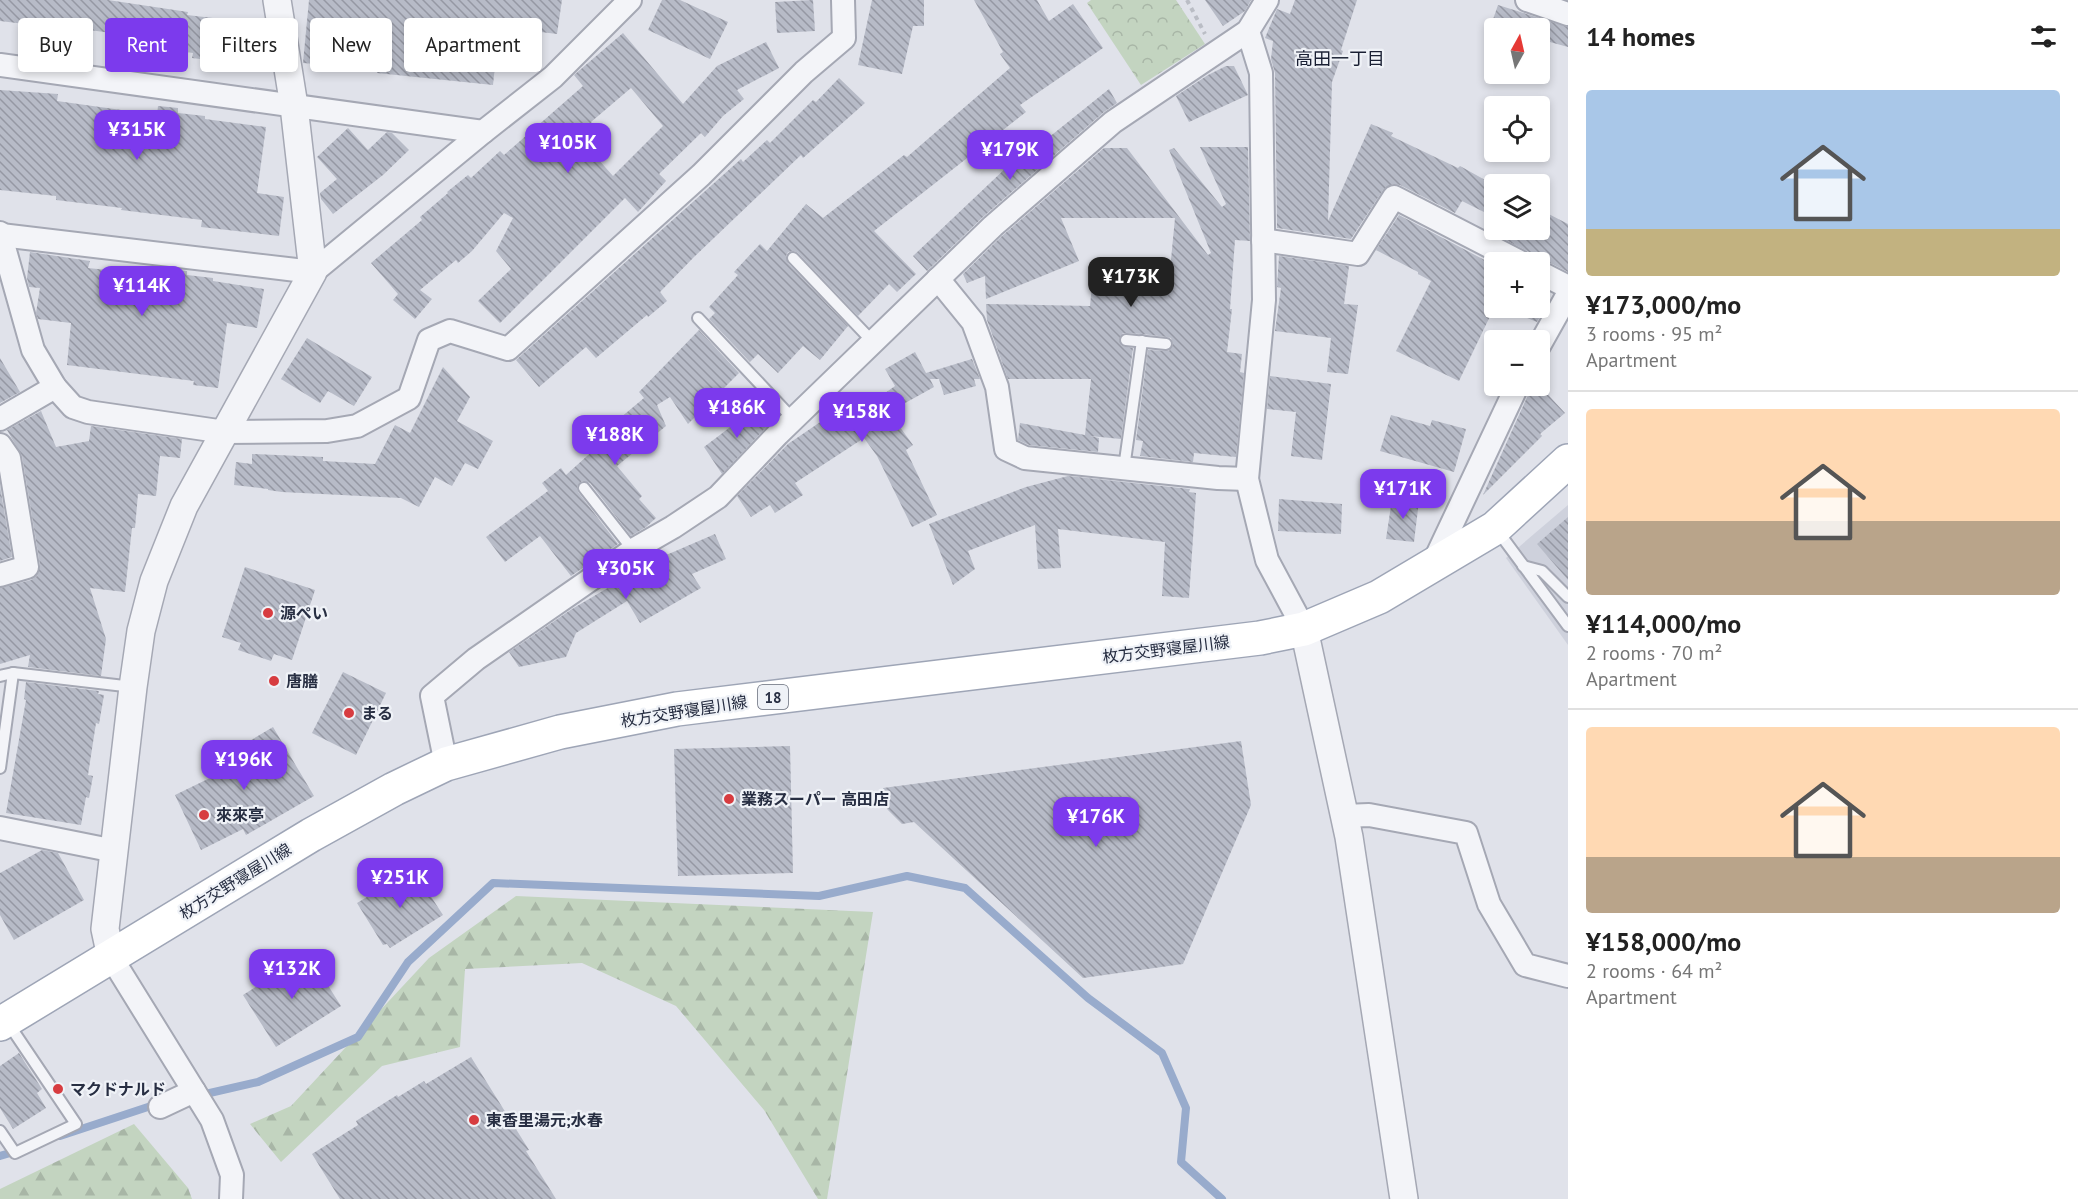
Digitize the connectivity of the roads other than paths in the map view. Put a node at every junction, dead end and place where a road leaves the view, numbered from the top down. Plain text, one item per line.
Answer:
1 (276, 0) edge
2 (630, 0) edge
3 (843, 0) edge
4 (1267, 0) edge
5 (1527, 0) edge
6 (1568, 14) edge
7 (1248, 31) junction
8 (0, 65) edge
9 (294, 106) junction
10 (483, 132) junction
11 (1, 234) edge
12 (1263, 240) junction
13 (1501, 252) edge
14 (793, 258) dead end
15 (314, 272) junction
16 (1550, 278) edge
17 (6, 279) edge
18 (938, 279) junction
19 (1568, 287) edge
20 (1568, 294) edge
21 (698, 318) dead end
22 (1548, 330) edge
23 (1126, 340) dead end
24 (873, 342) junction
25 (1142, 342) junction
26 (1166, 345) dead end
27 (55, 387) junction
28 (1512, 396) edge
29 (0, 419) edge
30 (793, 419) junction
31 (225, 432) junction
32 (0, 445) edge
33 (1568, 461) edge
34 (1124, 468) junction
35 (1247, 479) junction
36 (584, 488) dead end
37 (1495, 528) junction
38 (633, 550) junction
39 (1433, 564) junction
40 (1523, 566) junction
41 (0, 575) edge
42 (1568, 597) edge
43 (1568, 626) edge
44 (1304, 629) junction
45 (13, 673) junction
46 (0, 676) edge
47 (133, 687) junction
48 (446, 764) junction
49 (0, 768) edge
50 (1344, 816) junction
51 (0, 828) edge
52 (116, 851) junction
53 (111, 957) junction
54 (1568, 976) edge
55 (3, 1022) edge
56 (194, 1091) junction
57 (160, 1107) dead end
58 (0, 1131) edge
59 (231, 1199) edge
60 (1404, 1199) edge

1 - 9 street
2 - 10 street
3 - 31 street
4 - 7 street
5 - 6 street
7 - 12 street
7 - 18 street
8 - 9 street
9 - 10 street
9 - 15 street
10 - 15 street
11 - 15 street
11 - 17 street
12 - 13 street
12 - 35 street
14 - 24 lane
15 - 31 street
16 - 19 street
17 - 27 street
18 - 24 street
18 - 34 street
20 - 22 street
21 - 30 lane
23 - 25 lane
24 - 30 street
25 - 26 lane
25 - 34 lane
27 - 29 street
27 - 31 street
28 - 39 street
30 - 38 street
31 - 47 street
32 - 41 street
33 - 37 main road, 枚方交野寝屋川線 / 18
34 - 35 street
35 - 44 street
36 - 38 lane
37 - 39 main road, 枚方交野寝屋川線 / 18
37 - 40 lane
38 - 48 street
39 - 44 main road, 枚方交野寝屋川線 / 18
40 - 42 lane
40 - 43 lane
44 - 48 main road, 枚方交野寝屋川線 / 18
44 - 50 street
45 - 46 lane
45 - 47 lane
45 - 49 lane
47 - 52 street
48 - 53 main road, 枚方交野寝屋川線 / 18
50 - 54 street
50 - 60 street
51 - 52 street
52 - 53 street
53 - 55 main road, 枚方交野寝屋川線 / 18
53 - 56 street
55 - 58 lane
56 - 57 street
56 - 59 street

